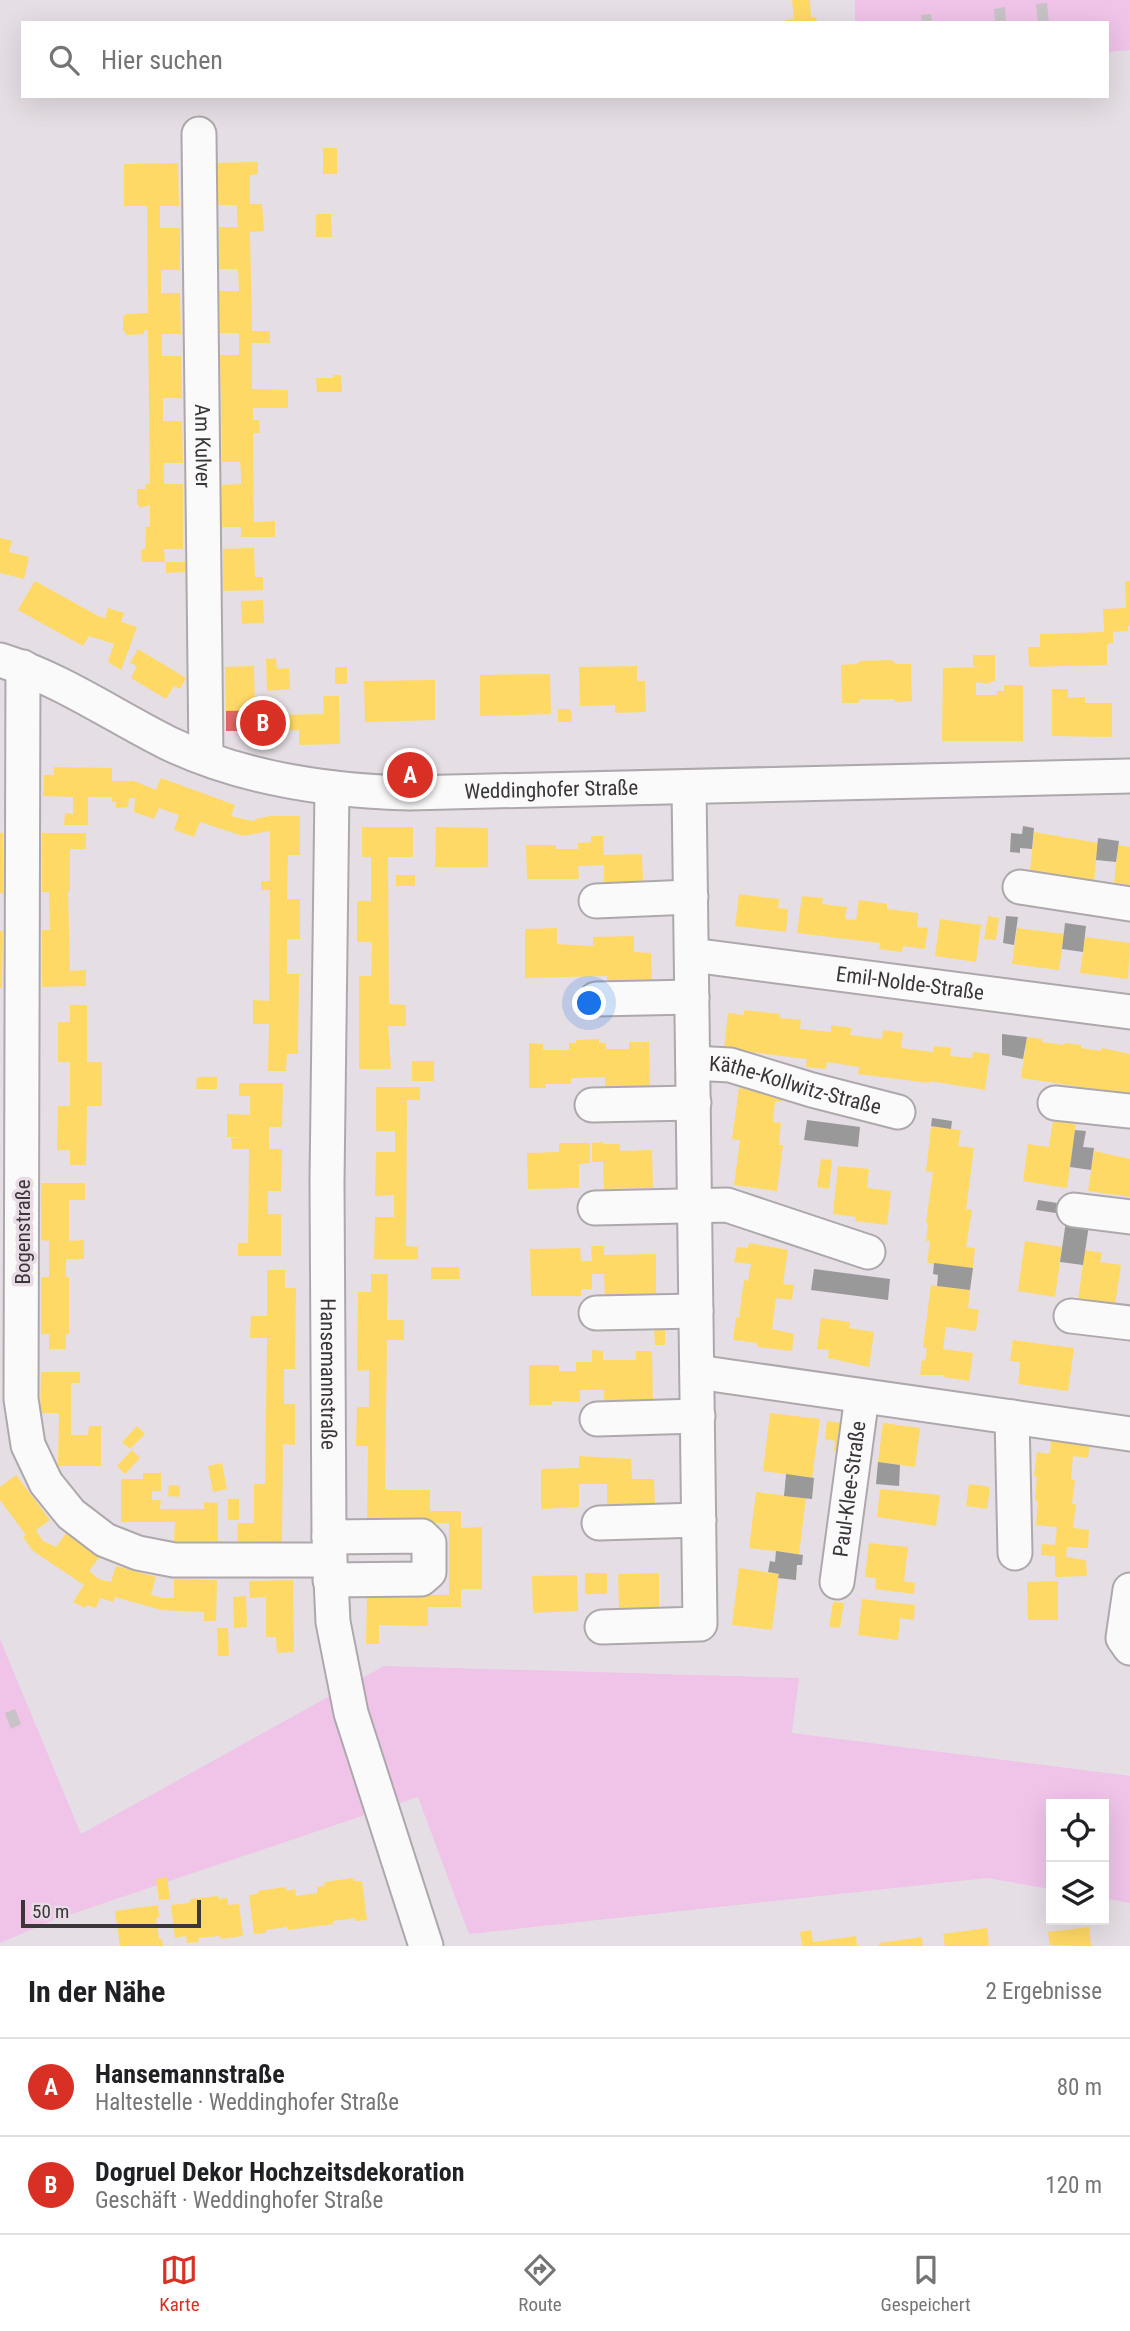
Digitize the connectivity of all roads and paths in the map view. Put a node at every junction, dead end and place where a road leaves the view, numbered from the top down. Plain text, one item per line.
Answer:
1 (199, 134) dead end
2 (12, 664) edge
3 (206, 758) junction
4 (1130, 776) edge
5 (689, 787) junction
6 (331, 788) junction
7 (1020, 887) dead end
8 (691, 897) junction
9 (597, 901) dead end
10 (1130, 904) edge
11 (692, 955) junction
12 (692, 997) junction
13 (596, 999) dead end
14 (1130, 1012) edge
15 (693, 1063) junction
16 (694, 1103) junction
17 (1055, 1103) dead end
18 (592, 1105) dead end
19 (1130, 1111) edge
20 (898, 1112) dead end
21 (695, 1207) junction
22 (595, 1208) dead end
23 (1074, 1210) dead end
24 (1130, 1217) edge
25 (868, 1252) dead end
26 (696, 1311) junction
27 (596, 1313) dead end
28 (1071, 1316) dead end
29 (1130, 1323) edge
30 (697, 1372) junction
31 (862, 1396) junction
32 (698, 1416) junction
33 (1012, 1417) junction
34 (597, 1419) dead end
35 (1130, 1433) edge
36 (699, 1520) junction
37 (599, 1523) dead end
38 (1015, 1553) dead end
39 (329, 1559) junction
40 (837, 1582) dead end
41 (1130, 1590) edge
42 (602, 1628) dead end
43 (1130, 1648) edge
44 (426, 1946) edge

1 - 3 street, Am Kulver
2 - 3 street, Weddinghofer Straße
2 - 39 street, Bogenstraße
3 - 6 street, Weddinghofer Straße
4 - 5 street, Weddinghofer Straße
5 - 6 street, Weddinghofer Straße
5 - 8 street, Käthe-Kollwitz-Straße
6 - 39 street, Hansemannstraße
7 - 10 street
8 - 9 street
8 - 11 street, Käthe-Kollwitz-Straße
11 - 12 street, Käthe-Kollwitz-Straße
11 - 14 street, Emil-Nolde-Straße
12 - 13 street
12 - 15 street, Käthe-Kollwitz-Straße
15 - 16 street, Käthe-Kollwitz-Straße
15 - 20 street, Käthe-Kollwitz-Straße
16 - 18 street, Käthe-Kollwitz-Straße
16 - 21 street, Käthe-Kollwitz-Straße
17 - 19 street
21 - 22 street
21 - 25 street
21 - 26 street, Käthe-Kollwitz-Straße
23 - 24 street
26 - 27 street
26 - 30 street, Käthe-Kollwitz-Straße
28 - 29 street
30 - 31 street, Paul-Klee-Straße
30 - 32 street, Käthe-Kollwitz-Straße
31 - 33 street, Paul-Klee-Straße
31 - 40 street, Paul-Klee-Straße
32 - 34 street
32 - 36 street, Käthe-Kollwitz-Straße
33 - 35 street, Paul-Klee-Straße
33 - 38 street
36 - 37 street
36 - 42 street, Käthe-Kollwitz-Straße
39 - 44 street, Hansemannstraße
41 - 43 street

